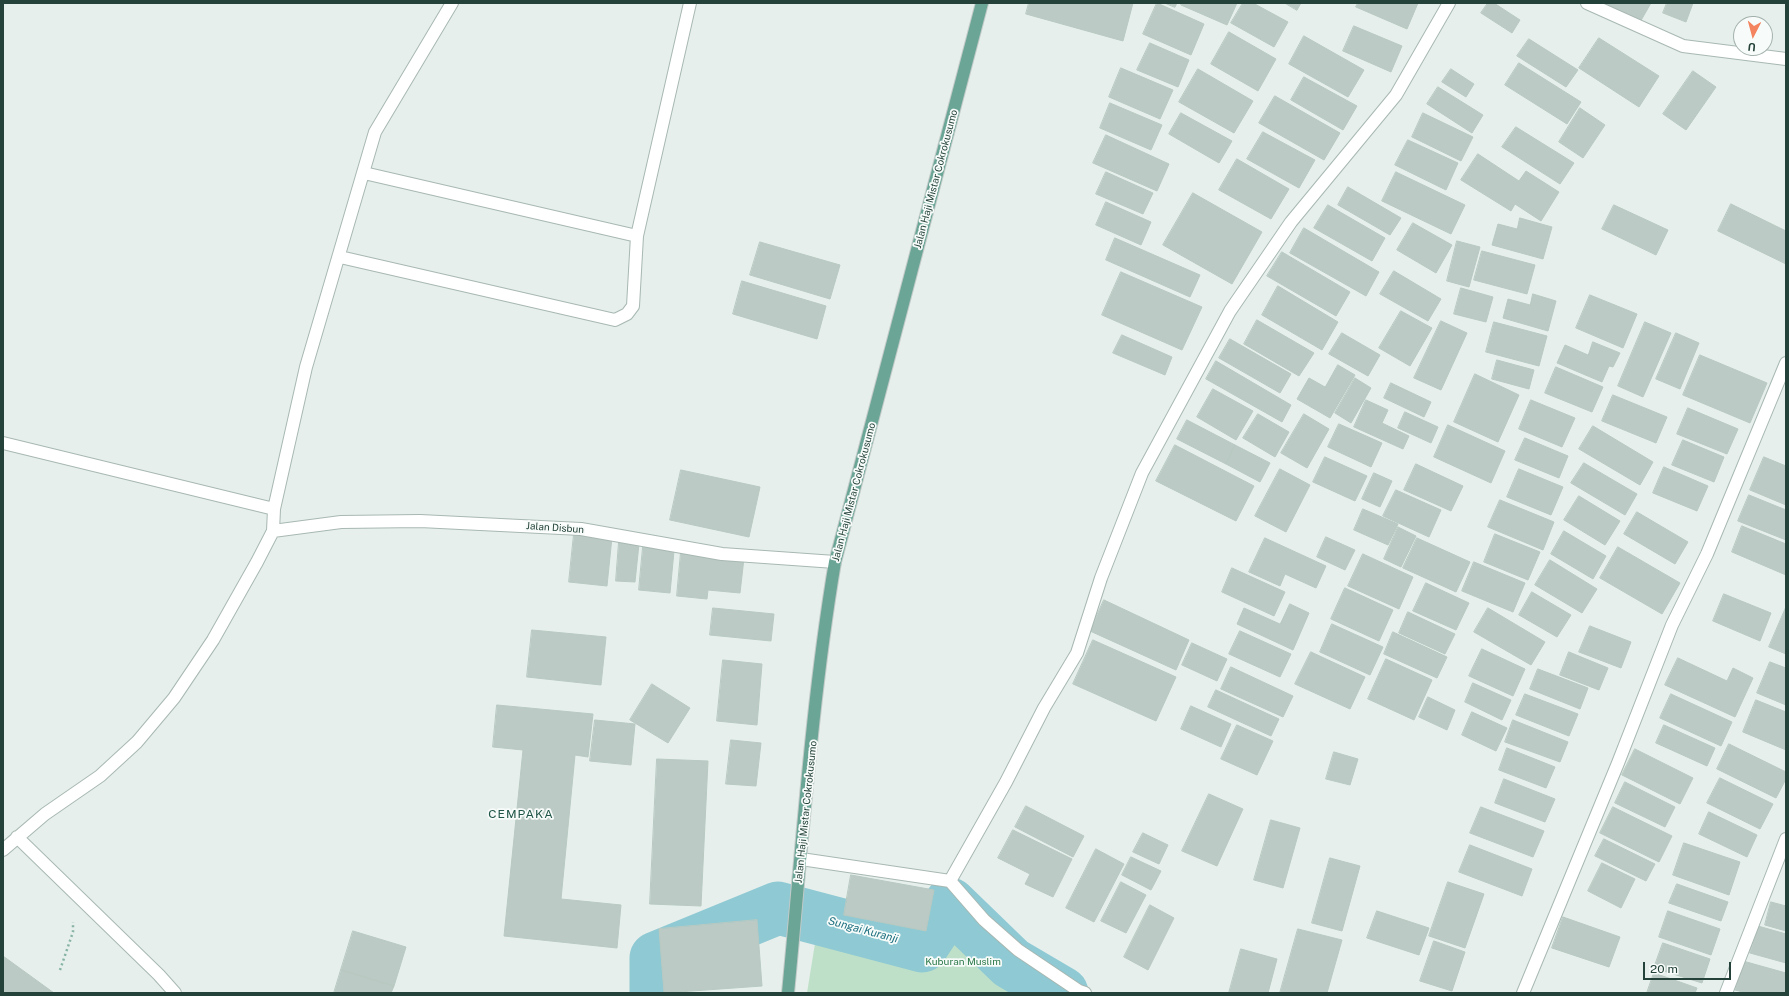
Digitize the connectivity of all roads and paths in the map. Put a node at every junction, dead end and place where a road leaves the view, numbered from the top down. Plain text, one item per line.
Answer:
1 (452, 3) edge
2 (690, 3) edge
3 (982, 3) edge
4 (1449, 3) edge
5 (1587, 3) edge
6 (1786, 59) edge
7 (364, 173) junction
8 (637, 236) junction
9 (340, 257) junction
10 (1786, 363) edge
11 (3, 443) edge
12 (274, 509) junction
13 (273, 531) junction
14 (835, 562) junction
15 (17, 837) junction
16 (1786, 839) edge
17 (3, 850) edge
18 (801, 859) junction
19 (950, 881) junction
20 (73, 922) dead end
21 (60, 970) dead end
22 (175, 993) edge
23 (788, 993) edge
24 (1085, 993) edge
25 (1523, 993) edge
26 (1726, 993) edge

1 - 7 street
2 - 8 street
3 - 14 main road, Jalan Haji Mistar Cokrokusumo
4 - 19 street
5 - 6 street
7 - 8 street
7 - 9 street
8 - 9 street
9 - 12 street
10 - 25 street
11 - 12 street
12 - 13 street
13 - 14 street, Jalan Disbun
13 - 15 street
14 - 18 main road, Jalan Haji Mistar Cokrokusumo
15 - 17 street
15 - 22 street
16 - 26 street
18 - 19 street
18 - 23 main road, Jalan Haji Mistar Cokrokusumo
19 - 24 street
20 - 21 path

